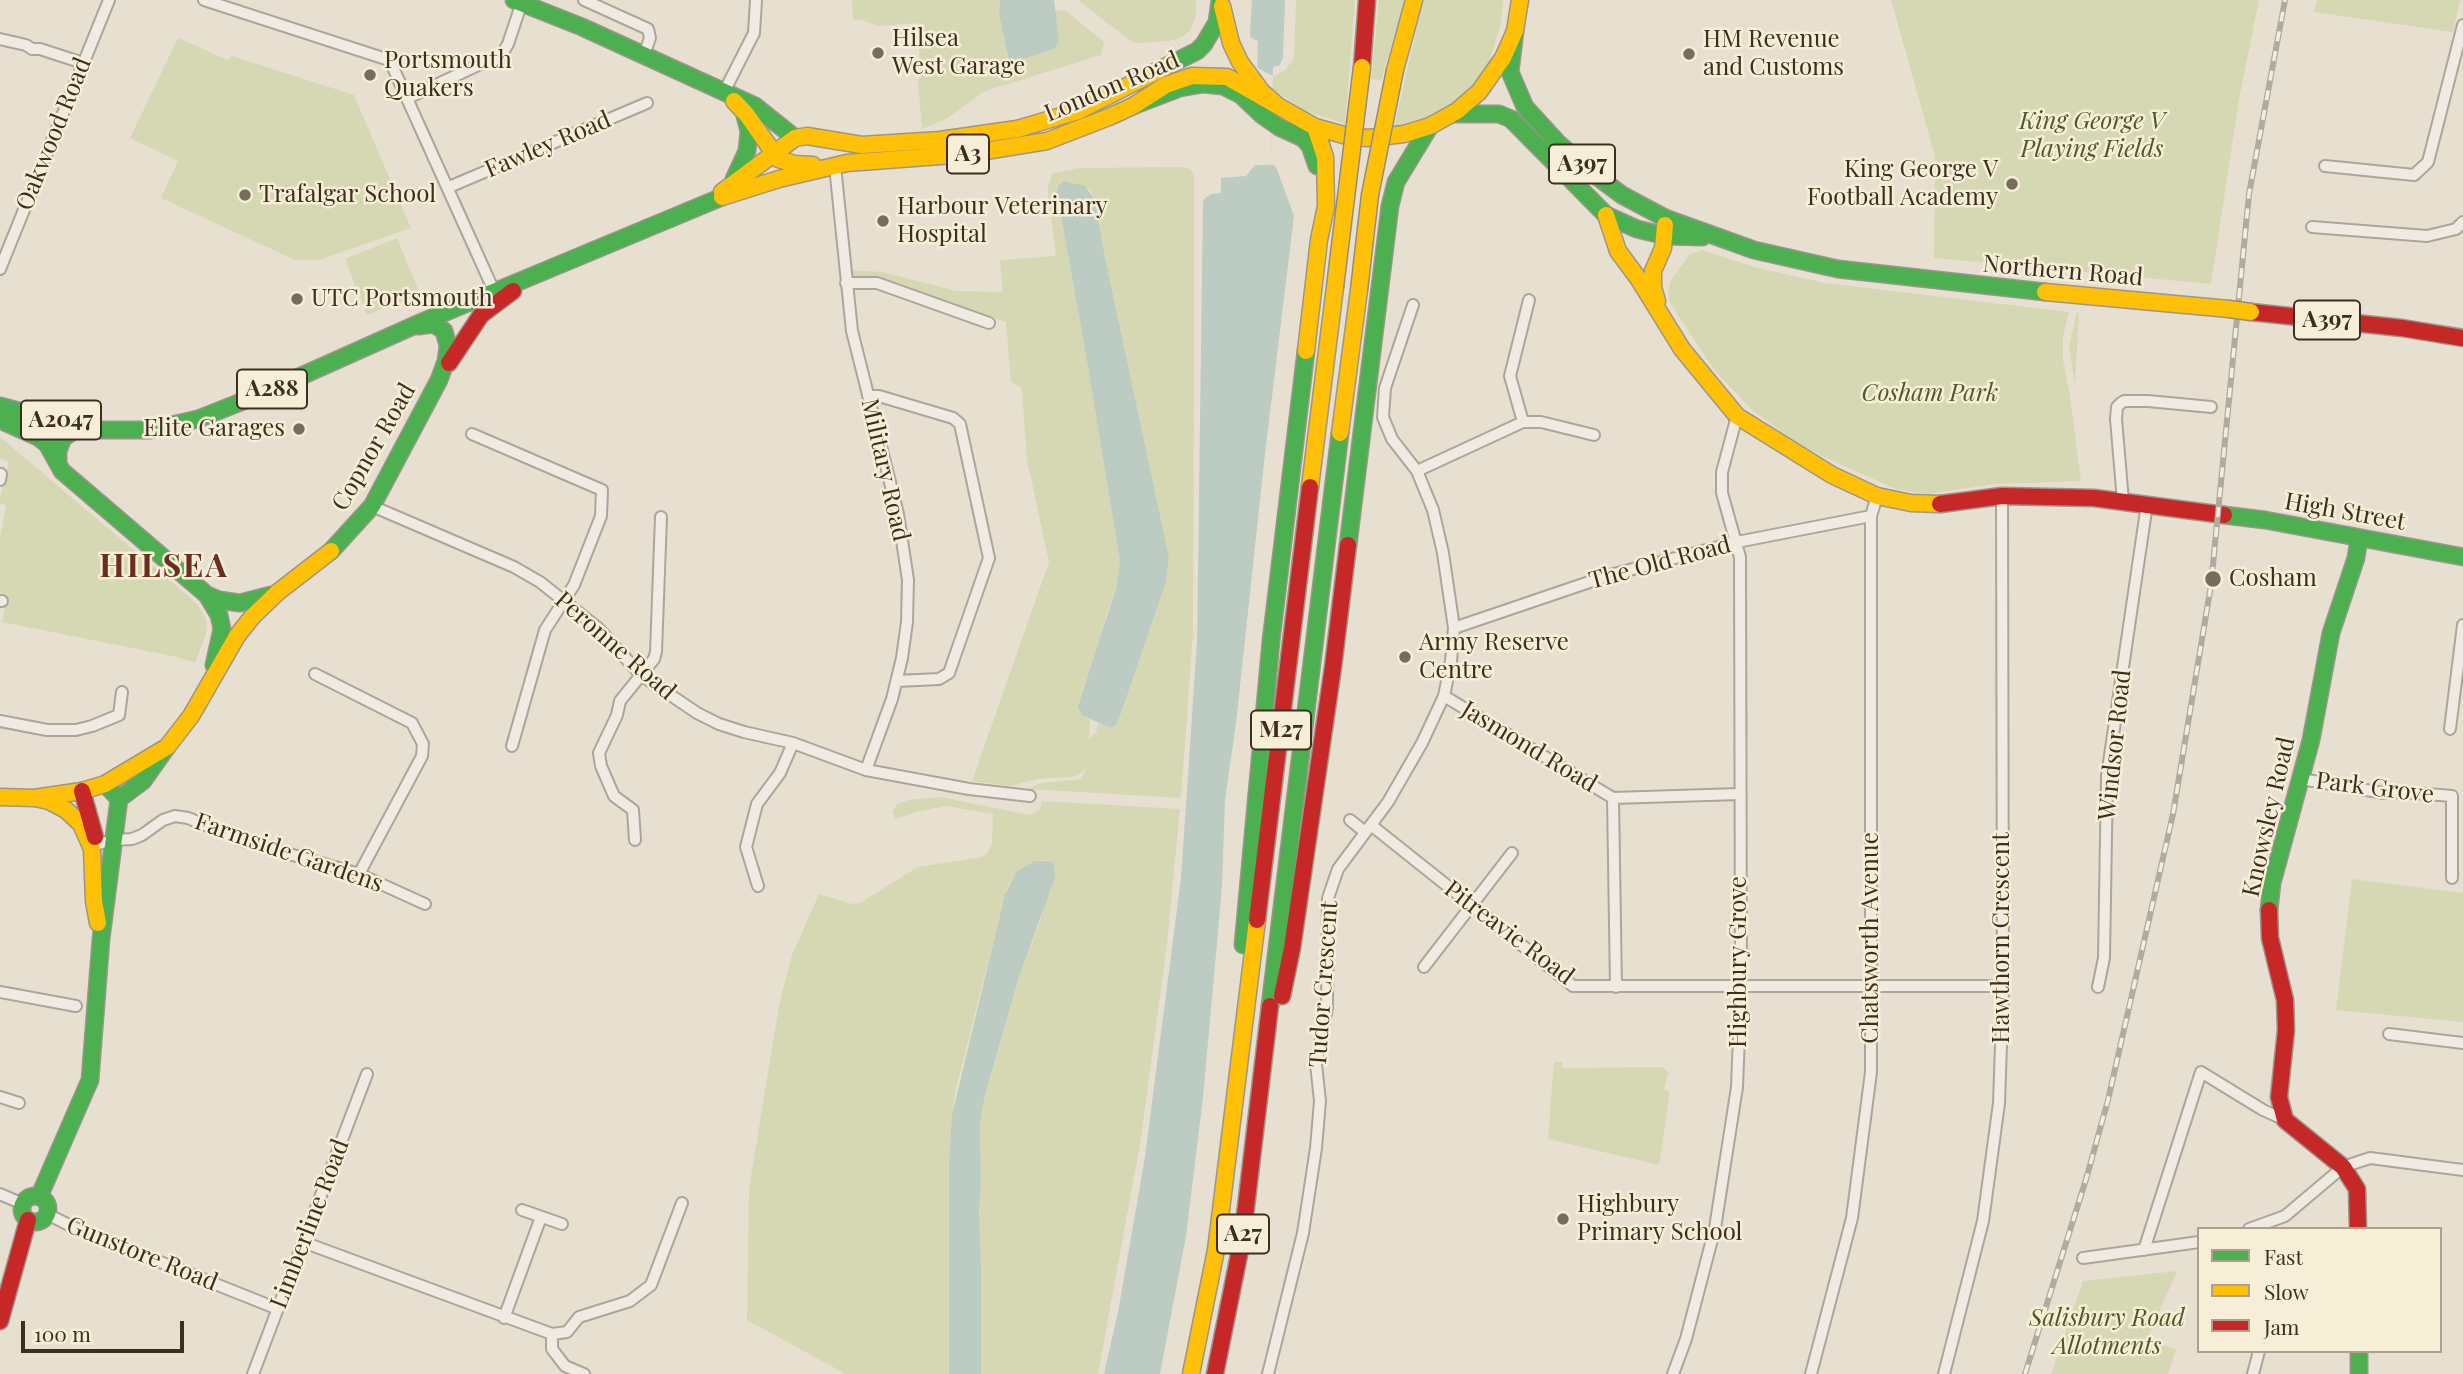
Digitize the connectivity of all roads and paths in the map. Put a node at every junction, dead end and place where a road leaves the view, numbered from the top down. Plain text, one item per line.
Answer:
1 (108, 0) edge
2 (204, 0) edge
3 (584, 0) edge
4 (756, 0) edge
5 (1221, 0) edge
6 (1367, 0) edge
7 (1414, 0) edge
8 (1520, 0) edge
9 (518, 1) edge
10 (2463, 25) edge
11 (1515, 31) junction
12 (0, 39) edge
13 (644, 55) junction
14 (83, 62) junction
15 (1248, 88) junction
16 (726, 93) junction
17 (408, 98) junction
18 (647, 103) dead end
19 (741, 107) junction
20 (1451, 114) junction
21 (1430, 126) junction
22 (1315, 127) junction
23 (795, 138) junction
24 (773, 154) junction
25 (841, 165) junction
26 (2325, 166) dead end
27 (449, 187) junction
28 (711, 200) junction
29 (1606, 215) junction
30 (1665, 218) junction
31 (2463, 222) edge
32 (2312, 227) dead end
33 (1666, 236) junction
34 (1723, 239) junction
35 (1319, 240) junction
36 (0, 268) edge
37 (543, 273) junction
38 (846, 283) junction
39 (494, 291) junction
40 (1529, 300) dead end
41 (1413, 305) dead end
42 (1661, 313) junction
43 (1525, 316) junction
44 (1537, 319) dead end
45 (989, 323) dead end
46 (414, 327) junction
47 (2402, 328) junction
48 (2463, 329) edge
49 (2463, 338) edge
50 (439, 380) junction
51 (869, 396) junction
52 (0, 406) edge
53 (2211, 407) dead end
54 (1737, 416) junction
55 (0, 420) edge
56 (1523, 422) junction
57 (123, 431) junction
58 (472, 434) dead end
59 (1594, 435) dead end
60 (58, 462) junction
61 (1418, 471) junction
62 (1877, 496) junction
63 (2002, 496) junction
64 (2123, 501) junction
65 (2147, 504) junction
66 (372, 506) junction
67 (1871, 516) junction
68 (661, 517) dead end
69 (2359, 538) junction
70 (1737, 542) junction
71 (2462, 556) edge
72 (278, 592) junction
73 (207, 595) junction
74 (565, 600) junction
75 (2463, 625) edge
76 (1454, 628) junction
77 (315, 674) dead end
78 (641, 675) junction
79 (897, 681) junction
80 (207, 688) junction
81 (122, 692) dead end
82 (1444, 696) junction
83 (0, 721) edge
84 (2450, 729) dead end
85 (793, 743) junction
86 (512, 746) dead end
87 (167, 747) junction
88 (866, 770) junction
89 (2301, 779) junction
90 (104, 783) junction
91 (82, 791) junction
92 (1739, 794) junction
93 (1030, 796) dead end
94 (0, 797) edge
95 (34, 798) junction
96 (1613, 798) junction
97 (119, 799) junction
98 (1350, 820) dead end
99 (1368, 828) junction
100 (114, 840) junction
101 (635, 840) dead end
102 (94, 845) junction
103 (1512, 853) dead end
104 (359, 874) junction
105 (2452, 878) dead end
106 (758, 886) dead end
107 (425, 904) dead end
108 (1470, 905) junction
109 (99, 932) junction
110 (1424, 968) dead end
111 (1741, 985) junction
112 (1871, 985) junction
113 (2003, 986) junction
114 (1616, 987) junction
115 (2098, 987) dead end
116 (0, 992) edge
117 (76, 1006) dead end
118 (2389, 1034) dead end
119 (2463, 1043) edge
120 (367, 1074) dead end
121 (1261, 1092) junction
122 (0, 1097) edge
123 (19, 1102) dead end
124 (2285, 1120) junction
125 (2343, 1167) junction
126 (2463, 1170) edge
127 (1226, 1173) junction
128 (0, 1194) edge
129 (40, 1197) junction
130 (682, 1203) dead end
131 (23, 1204) junction
132 (522, 1210) dead end
133 (47, 1214) junction
134 (541, 1217) junction
135 (28, 1220) junction
136 (562, 1224) dead end
137 (2255, 1227) edge
138 (2358, 1227) edge
139 (303, 1242) junction
140 (2197, 1242) edge
141 (2144, 1250) junction
142 (2083, 1258) dead end
143 (278, 1309) junction
144 (1, 1314) edge
145 (504, 1318) junction
146 (552, 1334) junction
147 (2258, 1353) edge
148 (2359, 1353) edge
149 (253, 1374) edge
150 (584, 1374) edge
151 (1191, 1374) edge
152 (1215, 1374) edge
153 (1268, 1374) edge
154 (1673, 1374) edge
155 (1811, 1374) edge
156 (1944, 1374) edge
157 (2253, 1374) edge
158 (2359, 1374) edge

1 - 14 street, Oakwood Road
2 - 17 street
3 - 13 street
4 - 16 street
5 - 15 main road
5 - 23 main road, London Road / A3
6 - 127 main road, M27, bridge
7 - 121 main road, M27, bridge
8 - 11 main road
9 - 13 main road
9 - 17 street
10 - 26 street
11 - 20 main road
11 - 30 main road, Northern Road / A397
12 - 14 street
13 - 16 main road
14 - 36 street, Oakwood Road
15 - 22 main road
15 - 25 main road, London Road / A3
15 - 35 main road
16 - 19 main road
16 - 23 main road
17 - 27 street
18 - 27 street, Fawley Road
19 - 24 main road
19 - 28 main road, London Road
20 - 21 main road
20 - 29 main road, Northern Road / A397
21 - 22 main road
21 - 121 main road
22 - 35 main road
23 - 24 main road, London Road
24 - 25 main road, A3
24 - 28 main road, London Road
25 - 28 main road, London Road
25 - 38 street, Military Road
27 - 39 street
28 - 37 main road, London Road
29 - 33 main road, Northern Road / A397
29 - 42 main road
30 - 33 main road
30 - 34 main road, Northern Road / A397
31 - 32 street
33 - 34 main road, Northern Road / A397
33 - 42 main road
34 - 47 main road, Northern Road / A397, bridge
35 - 127 main road
37 - 39 main road, London Road
37 - 50 main road, London Road
38 - 45 street
38 - 51 street, Military Road
39 - 46 main road, London Road
40 - 43 street
41 - 61 street, Tudor Crescent
42 - 54 main road, High Street
43 - 44 street
43 - 56 street
46 - 50 main road, Copnor Road
46 - 57 main road, A288
47 - 48 main road, Northern Road / A397
47 - 49 main road, Northern Road / A397
50 - 66 main road, Copnor Road
51 - 79 street, Military Road
51 - 79 street
52 - 57 main road, A2047
53 - 64 street
54 - 62 main road, High Street
54 - 70 street, Highbury Grove
55 - 60 main road, A2047
56 - 59 street
56 - 61 street
57 - 60 main road, A288
58 - 74 street
60 - 73 main road
61 - 76 street, Tudor Crescent
62 - 63 main road, High Street
62 - 67 street, Chatsworth Avenue
63 - 64 main road, High Street
63 - 113 street, Hawthorn Crescent
64 - 65 main road, High Street
65 - 69 main road, High Street
65 - 115 street, Windsor Road
66 - 72 main road, Copnor Road
66 - 74 street, Peronne Road
67 - 70 street, The Old Road
67 - 112 street, Chatsworth Avenue
68 - 78 street
69 - 71 main road, High Street
69 - 89 main road, Knowsley Road
70 - 76 street, The Old Road
70 - 92 street, Highbury Grove
72 - 73 main road
72 - 80 main road, Copnor Road
73 - 80 main road, Copnor Road
74 - 78 street, Peronne Road
74 - 86 street
75 - 84 street
76 - 82 street, Tudor Crescent
77 - 104 street
78 - 85 street, Peronne Road
78 - 101 street
79 - 88 street, Military Road
80 - 87 main road, Copnor Road
81 - 83 street
82 - 96 street, Jasmond Road
82 - 99 street, Tudor Crescent
85 - 88 street, Peronne Road
85 - 106 street
87 - 90 main road, Copnor Road
87 - 97 main road
88 - 93 street, Peronne Road
89 - 105 street, Park Grove
89 - 124 main road, Knowsley Road
90 - 91 main road, Copnor Road
90 - 97 main road
91 - 95 main road, Copnor Road
91 - 102 main road
92 - 96 street, Jasmond Road
92 - 111 street, Highbury Grove
94 - 95 main road, Copnor Road
95 - 102 main road
96 - 114 street
97 - 100 main road
98 - 99 street
99 - 108 street, Pitreavie Road
99 - 153 street, Tudor Crescent
100 - 102 street, Farmside Gardens
100 - 104 street, Farmside Gardens
100 - 109 main road
102 - 109 main road
103 - 108 street
104 - 107 street, Farmside Gardens
108 - 110 street
108 - 114 street, Pitreavie Road
109 - 129 main road
111 - 112 street, Pitreavie Road
111 - 114 street, Pitreavie Road
111 - 154 street, Highbury Grove
112 - 113 street, Pitreavie Road
112 - 155 street, Chatsworth Avenue
113 - 156 street, Hawthorn Crescent
116 - 117 street
118 - 119 street
120 - 139 street, Limberline Road
121 - 152 main road, A27
122 - 123 street
124 - 125 main road
124 - 141 street
125 - 126 street
125 - 137 street
125 - 138 main road
127 - 151 main road, A27
128 - 131 street
129 - 131 main road
129 - 133 main road
130 - 146 street
131 - 135 main road
132 - 134 street
133 - 135 main road
133 - 143 street, Gunstore Road
134 - 136 street
134 - 145 street
135 - 144 main road
139 - 143 street, Limberline Road
139 - 145 street
140 - 141 street
141 - 142 street
143 - 149 street, Limberline Road
145 - 146 street
146 - 150 street
147 - 157 street
148 - 158 main road

